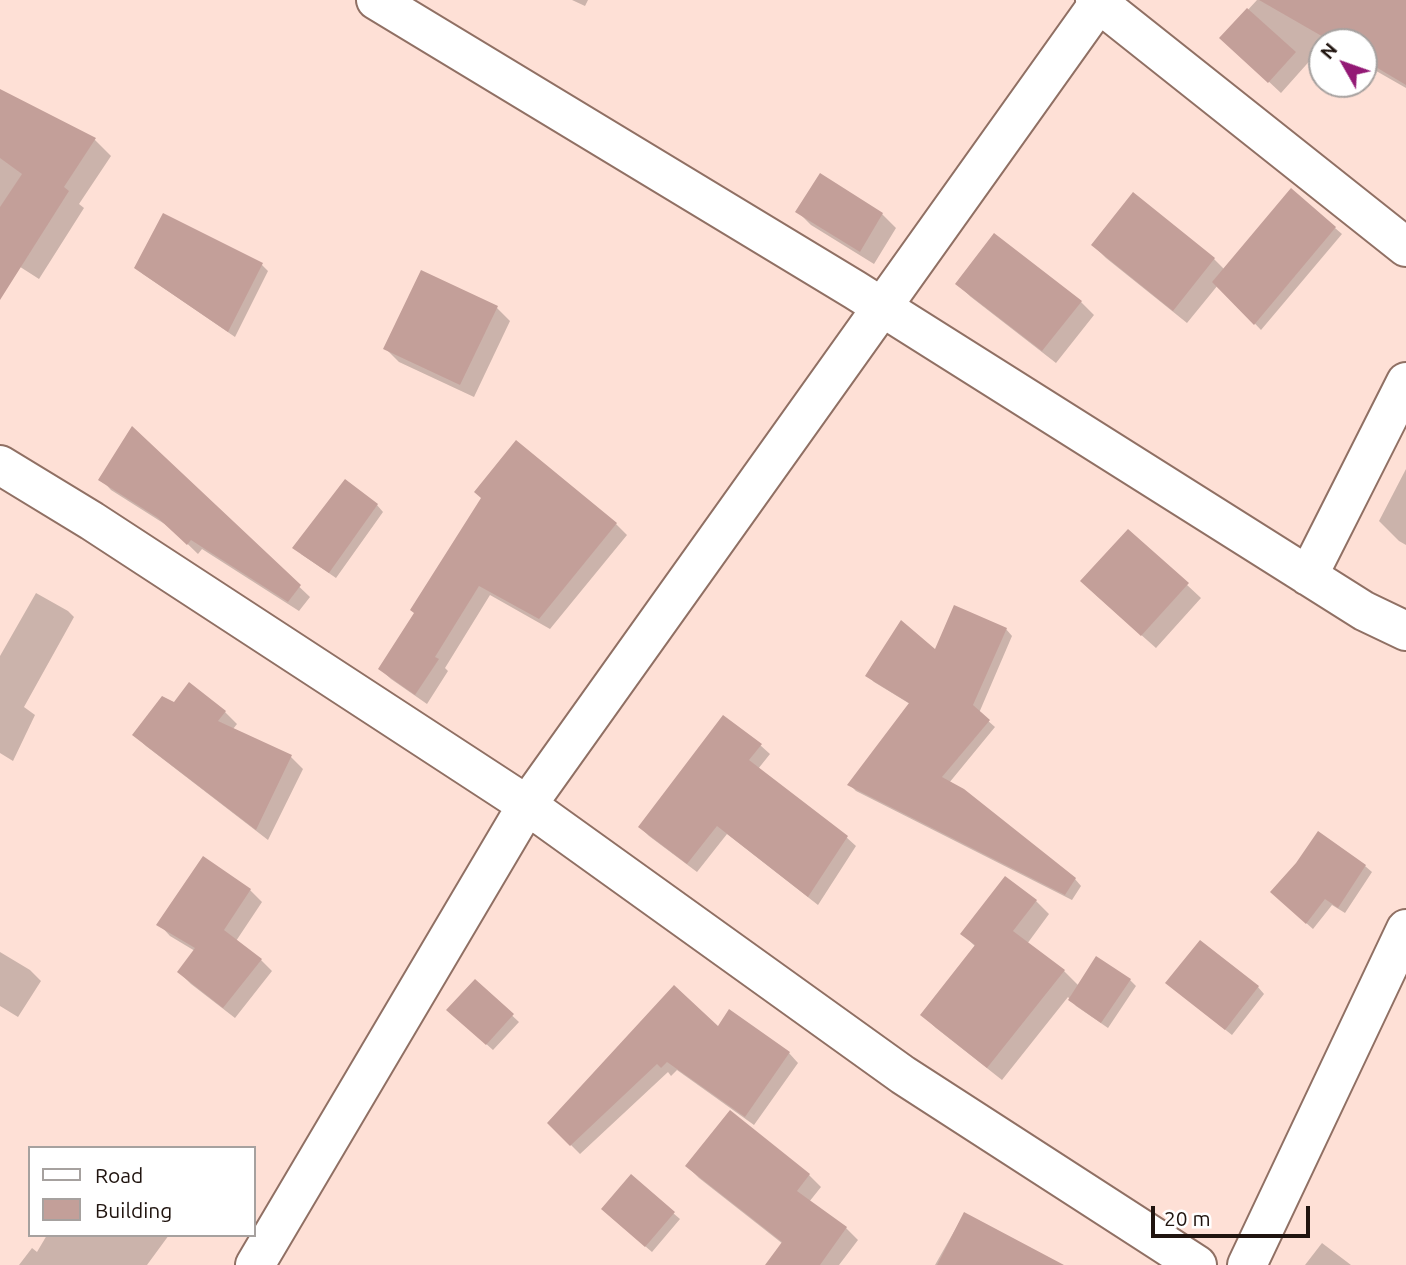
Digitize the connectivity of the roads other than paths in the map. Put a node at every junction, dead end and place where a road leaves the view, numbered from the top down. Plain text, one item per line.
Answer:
1 (376, 0) edge
2 (1099, 1) edge
3 (1406, 247) edge
4 (881, 307) junction
5 (1406, 382) edge
6 (0, 465) edge
7 (1308, 576) junction
8 (1406, 631) edge
9 (527, 805) junction
10 (1406, 929) edge
11 (255, 1265) edge
12 (1197, 1265) edge
13 (1247, 1265) edge

1 - 4 street
2 - 3 street
2 - 4 street
4 - 7 street
4 - 9 street
5 - 7 street
6 - 9 street
7 - 8 street
9 - 11 street
9 - 12 street
10 - 13 street

